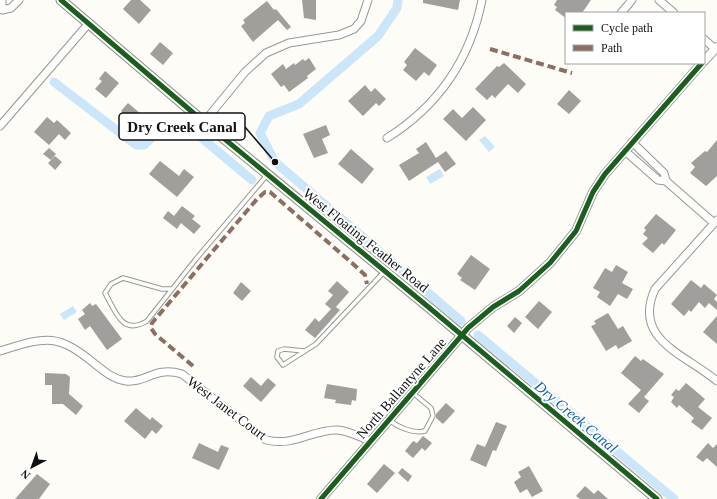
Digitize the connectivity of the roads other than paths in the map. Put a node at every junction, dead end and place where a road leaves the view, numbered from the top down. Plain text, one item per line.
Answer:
1 (2, 0) edge
2 (19, 0) edge
3 (61, 0) edge
4 (368, 0) edge
5 (482, 0) edge
6 (632, 0) edge
7 (659, 0) edge
8 (1, 11) edge
9 (622, 12) edge
10 (673, 12) edge
11 (89, 23) junction
12 (705, 40) edge
13 (716, 48) edge
14 (705, 60) edge
15 (701, 64) edge
16 (204, 122) junction
17 (0, 126) edge
18 (386, 138) dead end
19 (632, 142) junction
20 (625, 151) junction
21 (268, 174) junction
22 (666, 181) junction
23 (716, 222) edge
24 (385, 271) junction
25 (172, 289) junction
26 (462, 336) junction
27 (304, 350) junction
28 (0, 351) edge
29 (717, 381) edge
30 (413, 393) junction
31 (389, 420) junction
32 (370, 441) junction
33 (321, 499) edge
34 (657, 499) edge

1 - 8 street
2 - 8 street
3 - 11 main road, West Floating Feather Road
4 - 16 street
5 - 18 street
6 - 9 street
7 - 10 street
11 - 16 main road, West Floating Feather Road
11 - 17 street
12 - 13 street
13 - 14 street, North Ballantyne Lane
15 - 19 street, North Ballantyne Lane
16 - 21 main road, West Floating Feather Road
19 - 20 street, North Ballantyne Lane
19 - 22 street
20 - 22 street
20 - 26 street, North Ballantyne Lane
21 - 24 main road, West Floating Feather Road
21 - 25 lane
22 - 23 street
23 - 29 street
24 - 26 main road, West Floating Feather Road
24 - 27 lane
25 - 25 lane
26 - 30 street, North Ballantyne Lane
26 - 34 main road, West Floating Feather Road
27 - 27 lane
28 - 32 street, West Janet Court
30 - 31 street, North Ballantyne Lane
30 - 31 lane
31 - 32 street, North Ballantyne Lane
32 - 33 street, North Ballantyne Lane

